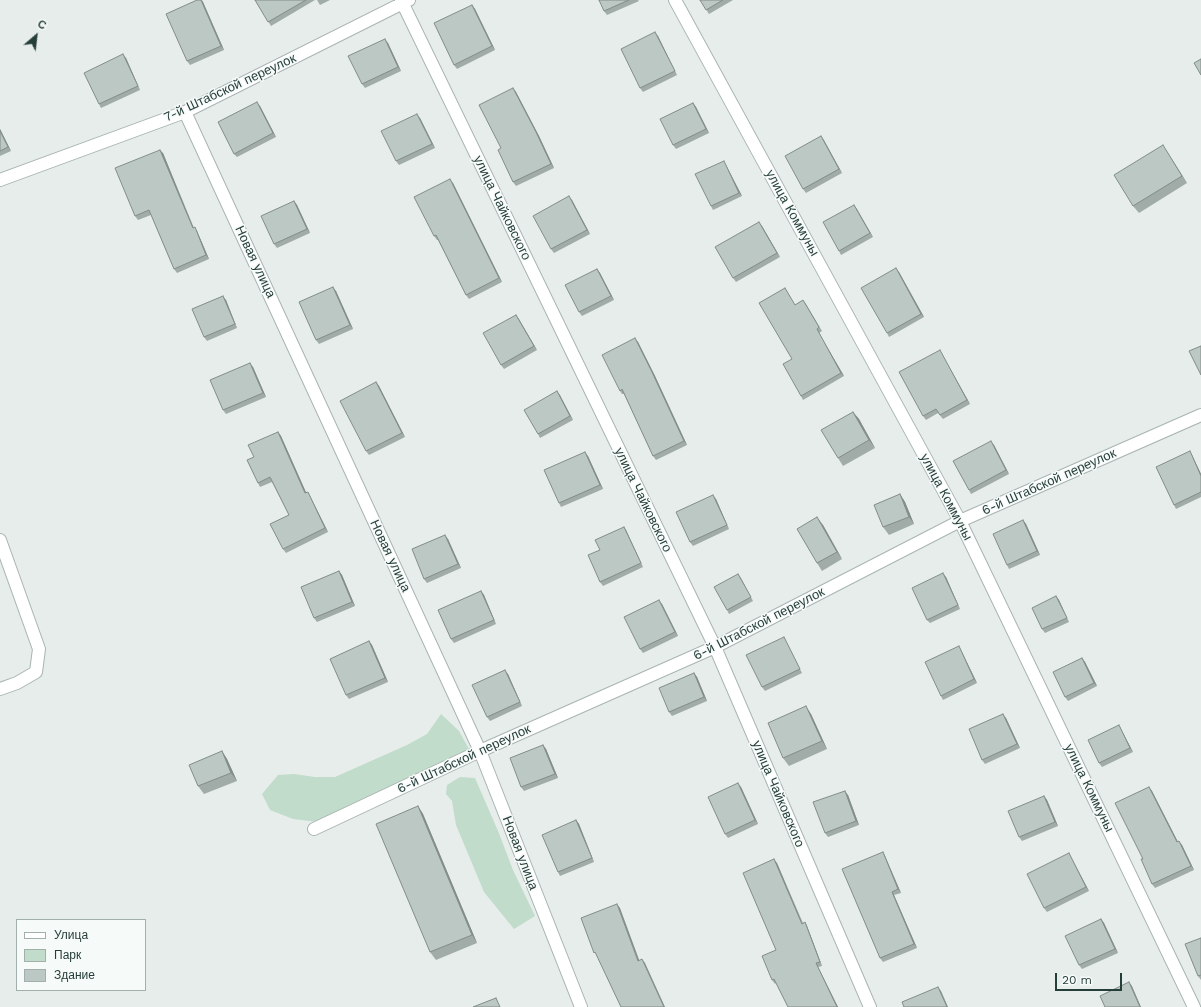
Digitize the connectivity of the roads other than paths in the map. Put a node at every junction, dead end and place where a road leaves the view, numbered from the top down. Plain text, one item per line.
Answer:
1 (675, 0) edge
2 (404, 1) edge
3 (185, 112) junction
4 (0, 180) edge
5 (1201, 415) edge
6 (960, 521) junction
7 (0, 540) edge
8 (715, 648) junction
9 (0, 689) edge
10 (480, 751) junction
11 (314, 829) dead end
12 (581, 1007) edge
13 (870, 1007) edge
14 (1194, 1007) edge

1 - 6 street, улица Коммуны
2 - 3 street, 7-й Штабской переулок
2 - 8 street, улица Чайковского
3 - 4 street, 7-й Штабской переулок
3 - 10 street, Новая улица
5 - 6 street, 6-й Штабской переулок
6 - 8 street, 6-й Штабской переулок
6 - 14 street, улица Коммуны
7 - 9 street
8 - 10 street, 6-й Штабской переулок
8 - 13 street, улица Чайковского
10 - 11 street, 6-й Штабской переулок
10 - 12 street, Новая улица

